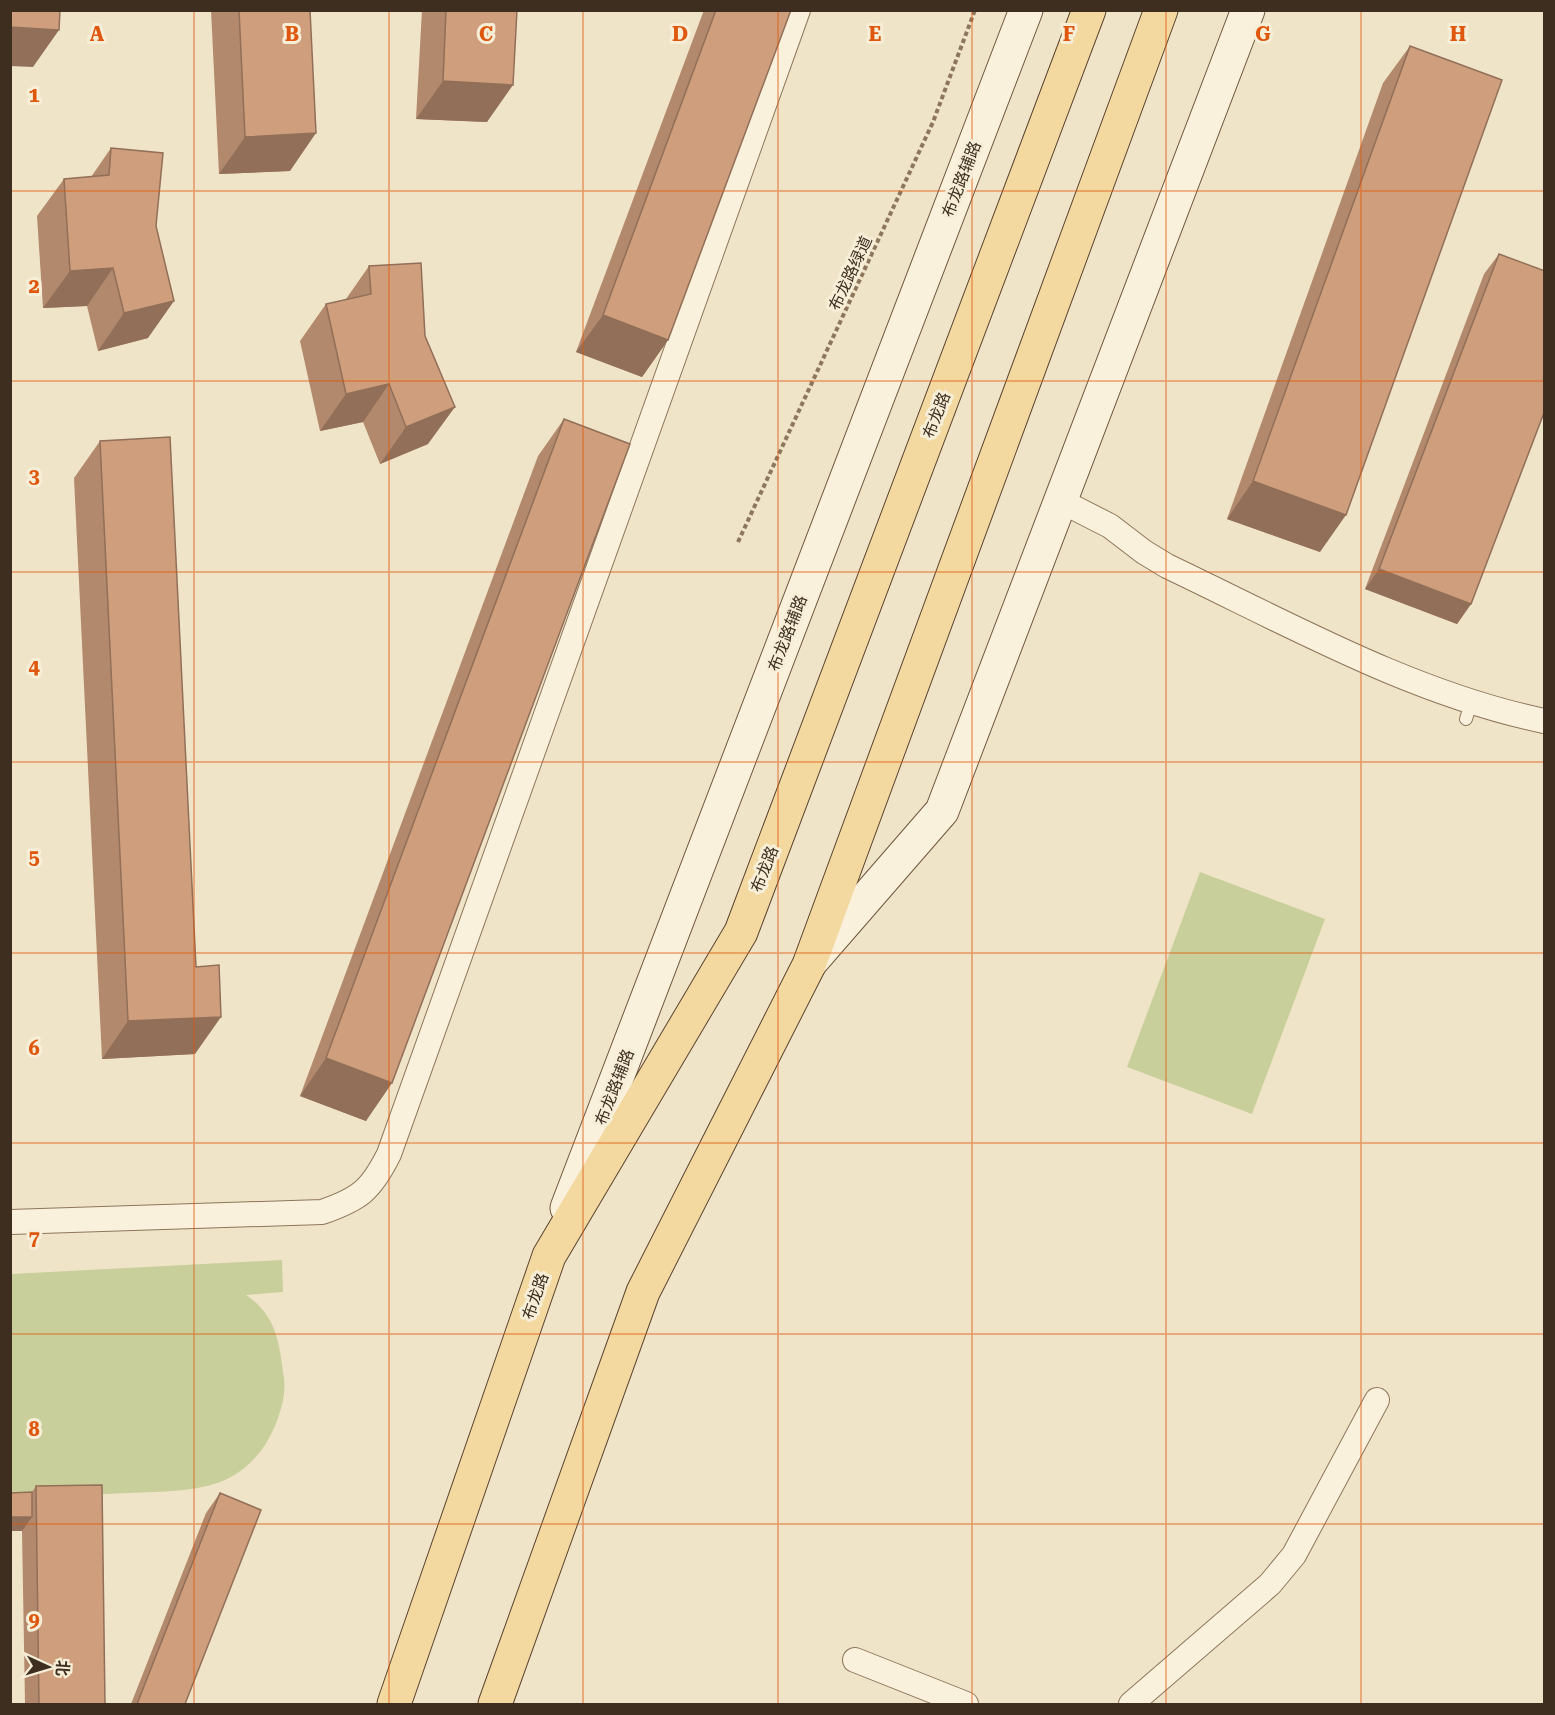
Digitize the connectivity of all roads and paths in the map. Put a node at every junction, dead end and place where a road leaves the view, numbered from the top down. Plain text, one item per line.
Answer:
1 (798, 10) edge
2 (975, 10) edge
3 (1026, 10) edge
4 (1089, 10) edge
5 (1161, 10) edge
6 (1248, 10) edge
7 (1061, 501) junction
8 (738, 542) dead end
9 (1545, 721) edge
10 (809, 965) junction
11 (10, 1222) edge
12 (549, 1256) junction
13 (1377, 1400) dead end
14 (855, 1660) dead end
15 (394, 1704) edge
16 (495, 1704) edge
17 (966, 1704) edge
18 (1131, 1704) edge

1 - 11 street
2 - 8 path, 布龙路绿道
3 - 12 main road, 布龙路辅路
4 - 12 main road, 布龙路
5 - 10 main road
6 - 7 main road
7 - 9 street
7 - 10 main road
10 - 16 main road
12 - 15 main road, 布龙路
13 - 18 street
14 - 17 street

